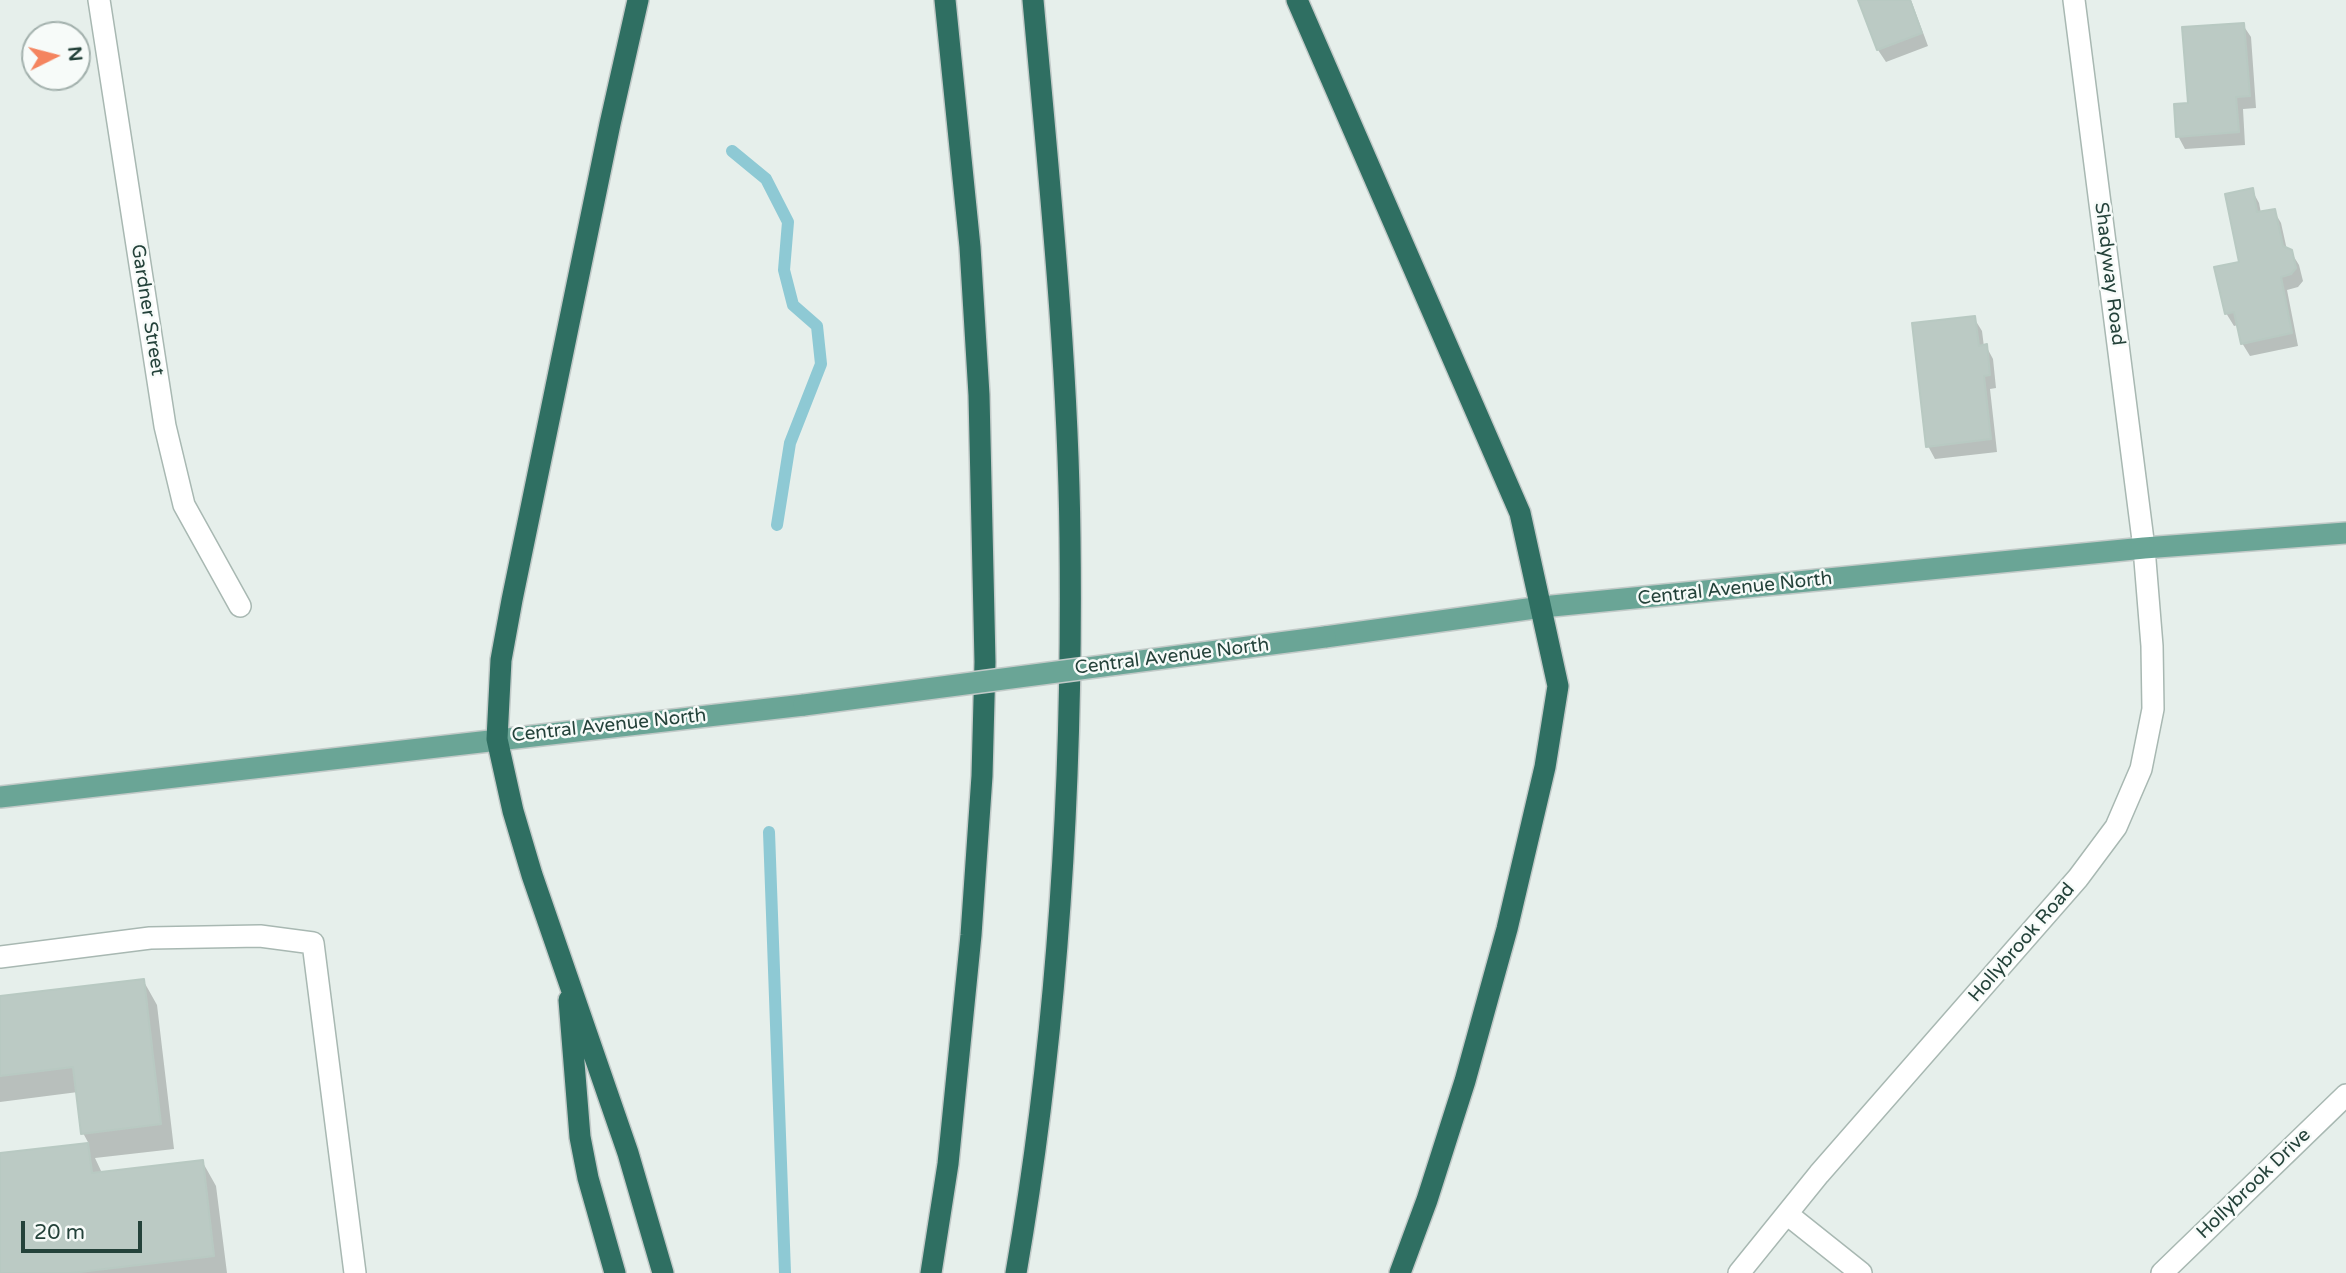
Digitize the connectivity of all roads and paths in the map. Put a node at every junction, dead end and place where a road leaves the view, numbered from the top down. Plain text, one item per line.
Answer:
1 (99, 0) edge
2 (638, 0) edge
3 (945, 0) edge
4 (1033, 0) edge
5 (1297, 0) edge
6 (2074, 0) edge
7 (2346, 533) edge
8 (2144, 548) junction
9 (240, 607) dead end
10 (1542, 607) junction
11 (496, 739) junction
12 (0, 797) edge
13 (0, 957) edge
14 (567, 970) junction
15 (2346, 1096) edge
16 (1787, 1214) junction
17 (355, 1273) edge
18 (615, 1273) edge
19 (663, 1273) edge
20 (931, 1273) edge
21 (1016, 1273) edge
22 (1400, 1273) edge
23 (1739, 1273) edge
24 (1861, 1273) edge
25 (2162, 1273) edge

1 - 9 street, Gardner Street
2 - 11 highway
3 - 20 highway
4 - 21 highway
5 - 10 highway
6 - 8 street, Shadyway Road
7 - 8 main road, Central Avenue North
8 - 10 main road, Central Avenue North
8 - 16 street, Hollybrook Road
10 - 11 main road, Central Avenue North, bridge
10 - 22 highway
11 - 12 main road, Central Avenue North
11 - 14 highway
13 - 17 street
14 - 18 highway
14 - 19 highway
15 - 25 street, Hollybrook Drive
16 - 23 street, Hollybrook Road
16 - 24 street

